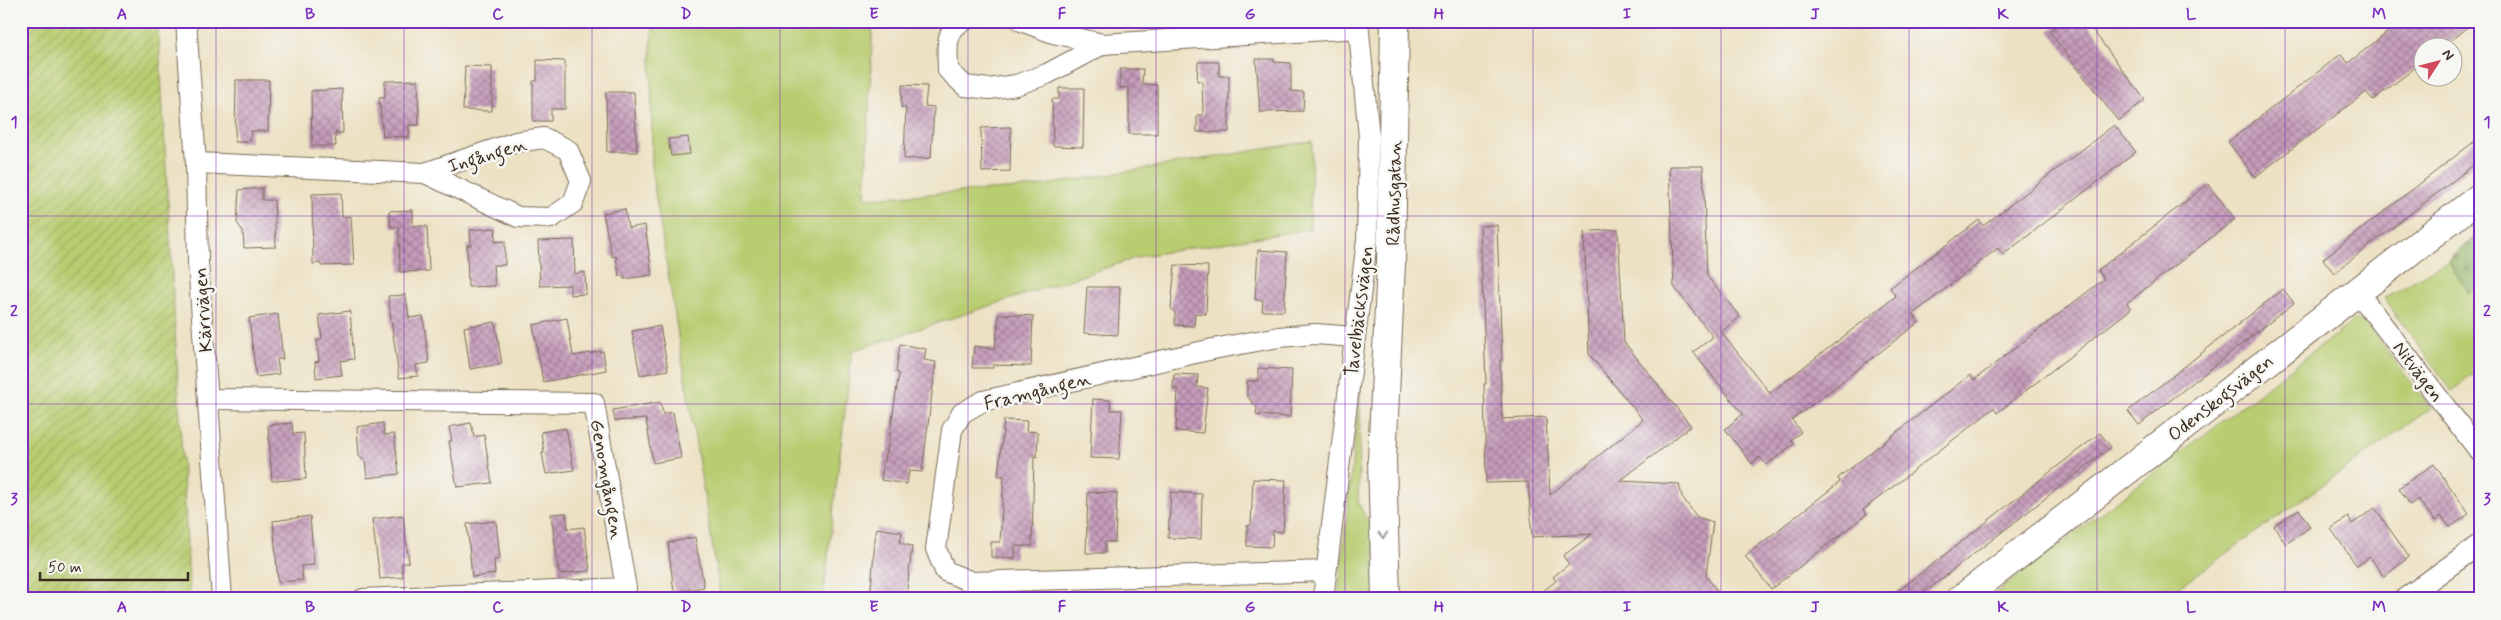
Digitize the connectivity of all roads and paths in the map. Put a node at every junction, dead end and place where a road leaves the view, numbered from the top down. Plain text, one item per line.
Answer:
1 (186, 21) edge
2 (964, 21) edge
3 (1021, 21) edge
4 (1396, 21) edge
5 (1358, 25) edge
6 (1102, 44) junction
7 (196, 163) junction
8 (425, 173) junction
9 (2480, 197) edge
10 (2356, 290) junction
11 (1355, 337) junction
12 (1387, 364) junction
13 (208, 399) junction
14 (2480, 452) edge
15 (2477, 552) edge
16 (1325, 571) junction
17 (222, 599) edge
18 (363, 599) edge
19 (1323, 599) edge
20 (1386, 599) edge
21 (1404, 599) edge
22 (1961, 599) edge
23 (2404, 599) edge

1 - 7 street, Kärrvägen
2 - 6 street
3 - 6 street
4 - 12 main road, Rådhusgatan
5 - 6 street
5 - 11 street, Tavelbäcksvägen
7 - 8 street, Ingången
7 - 13 street, Kärrvägen
8 - 8 street, Ingången
9 - 10 main road, Odenskogsvägen
10 - 14 street, Nitvägen
10 - 22 main road, Odenskogsvägen
11 - 16 street, Tavelbäcksvägen
11 - 16 street, Framgången
12 -> 20 main road, Rådhusgatan
12 - 21 main road, Rådhusgatan
13 - 17 street, Kärrvägen
13 - 18 street, Genomgången
15 - 23 street
16 - 19 street, Tavelbäcksvägen

